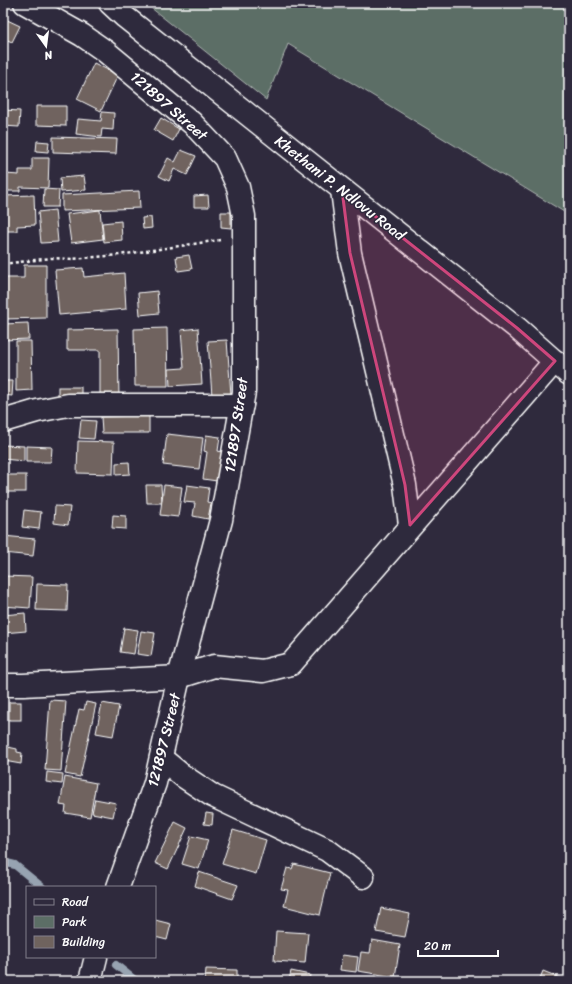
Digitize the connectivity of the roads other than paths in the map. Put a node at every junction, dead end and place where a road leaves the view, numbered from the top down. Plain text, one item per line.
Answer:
1 (25, 3) edge
2 (110, 3) edge
3 (342, 190) junction
4 (562, 368) edge
5 (242, 405) junction
6 (3, 421) edge
7 (410, 525) junction
8 (179, 677) junction
9 (3, 684) edge
10 (161, 758) junction
11 (363, 878) dead end
12 (118, 886) edge
13 (96, 958) edge
14 (90, 981) edge

1 - 5 street, 121897 Street
2 - 3 street, Khethani P. Ndlovu Road
3 - 4 street, Khethani P. Ndlovu Road
3 - 7 street
4 - 7 street
5 - 6 street
5 - 8 street, 121897 Street
7 - 8 street
8 - 9 street
8 - 10 street, 121897 Street
10 - 11 street
10 - 12 street, 121897 Street
13 - 14 street

